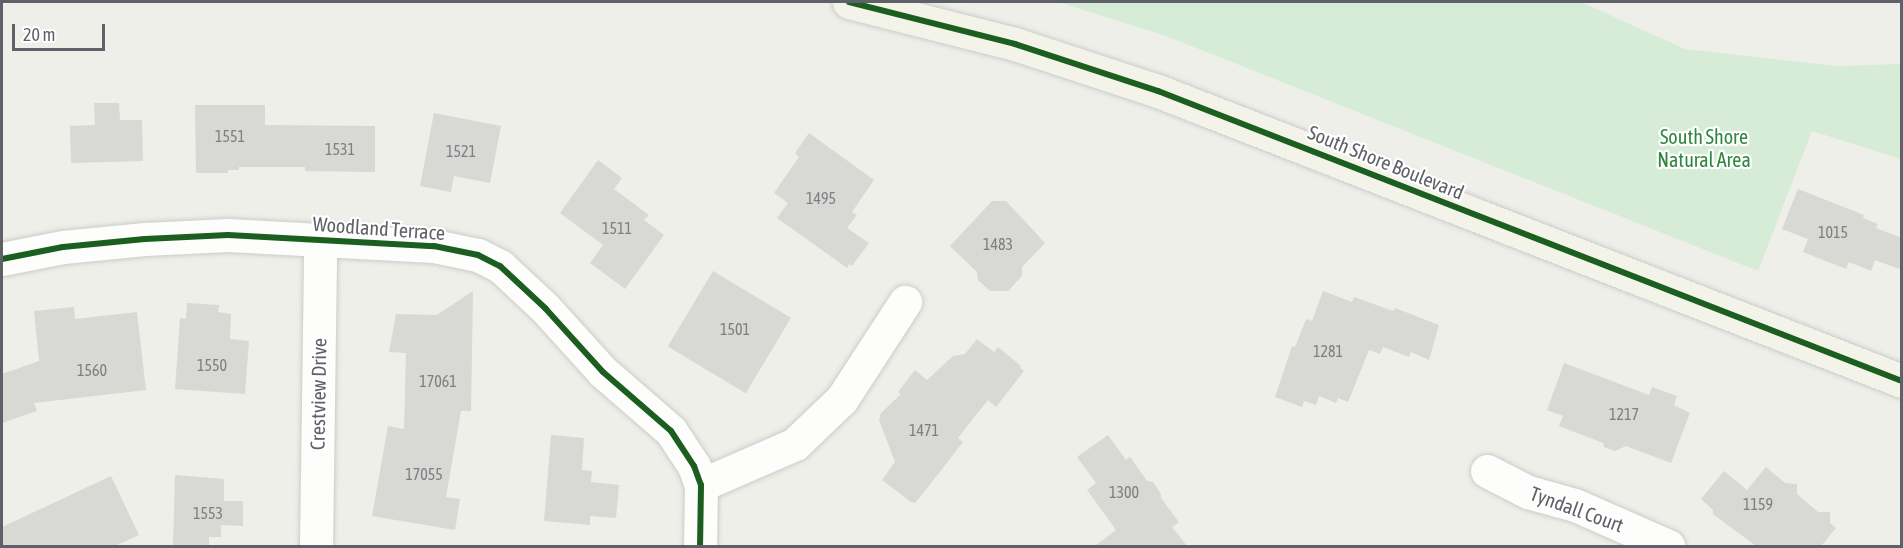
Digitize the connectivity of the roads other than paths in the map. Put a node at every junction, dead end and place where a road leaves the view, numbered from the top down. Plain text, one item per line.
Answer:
1 (849, 2) edge
2 (320, 241) junction
3 (2, 259) edge
4 (905, 302) dead end
5 (1902, 381) edge
6 (1487, 471) dead end
7 (701, 485) junction
8 (316, 546) edge
9 (700, 546) edge
10 (1668, 546) edge

1 - 5 main road, South Shore Boulevard
2 - 3 street, Woodland Terrace
2 - 7 street, Woodland Terrace
2 - 8 street, Crestview Drive
4 - 7 street
6 - 10 street, Tyndall Court
7 - 9 street, Woodland Terrace

